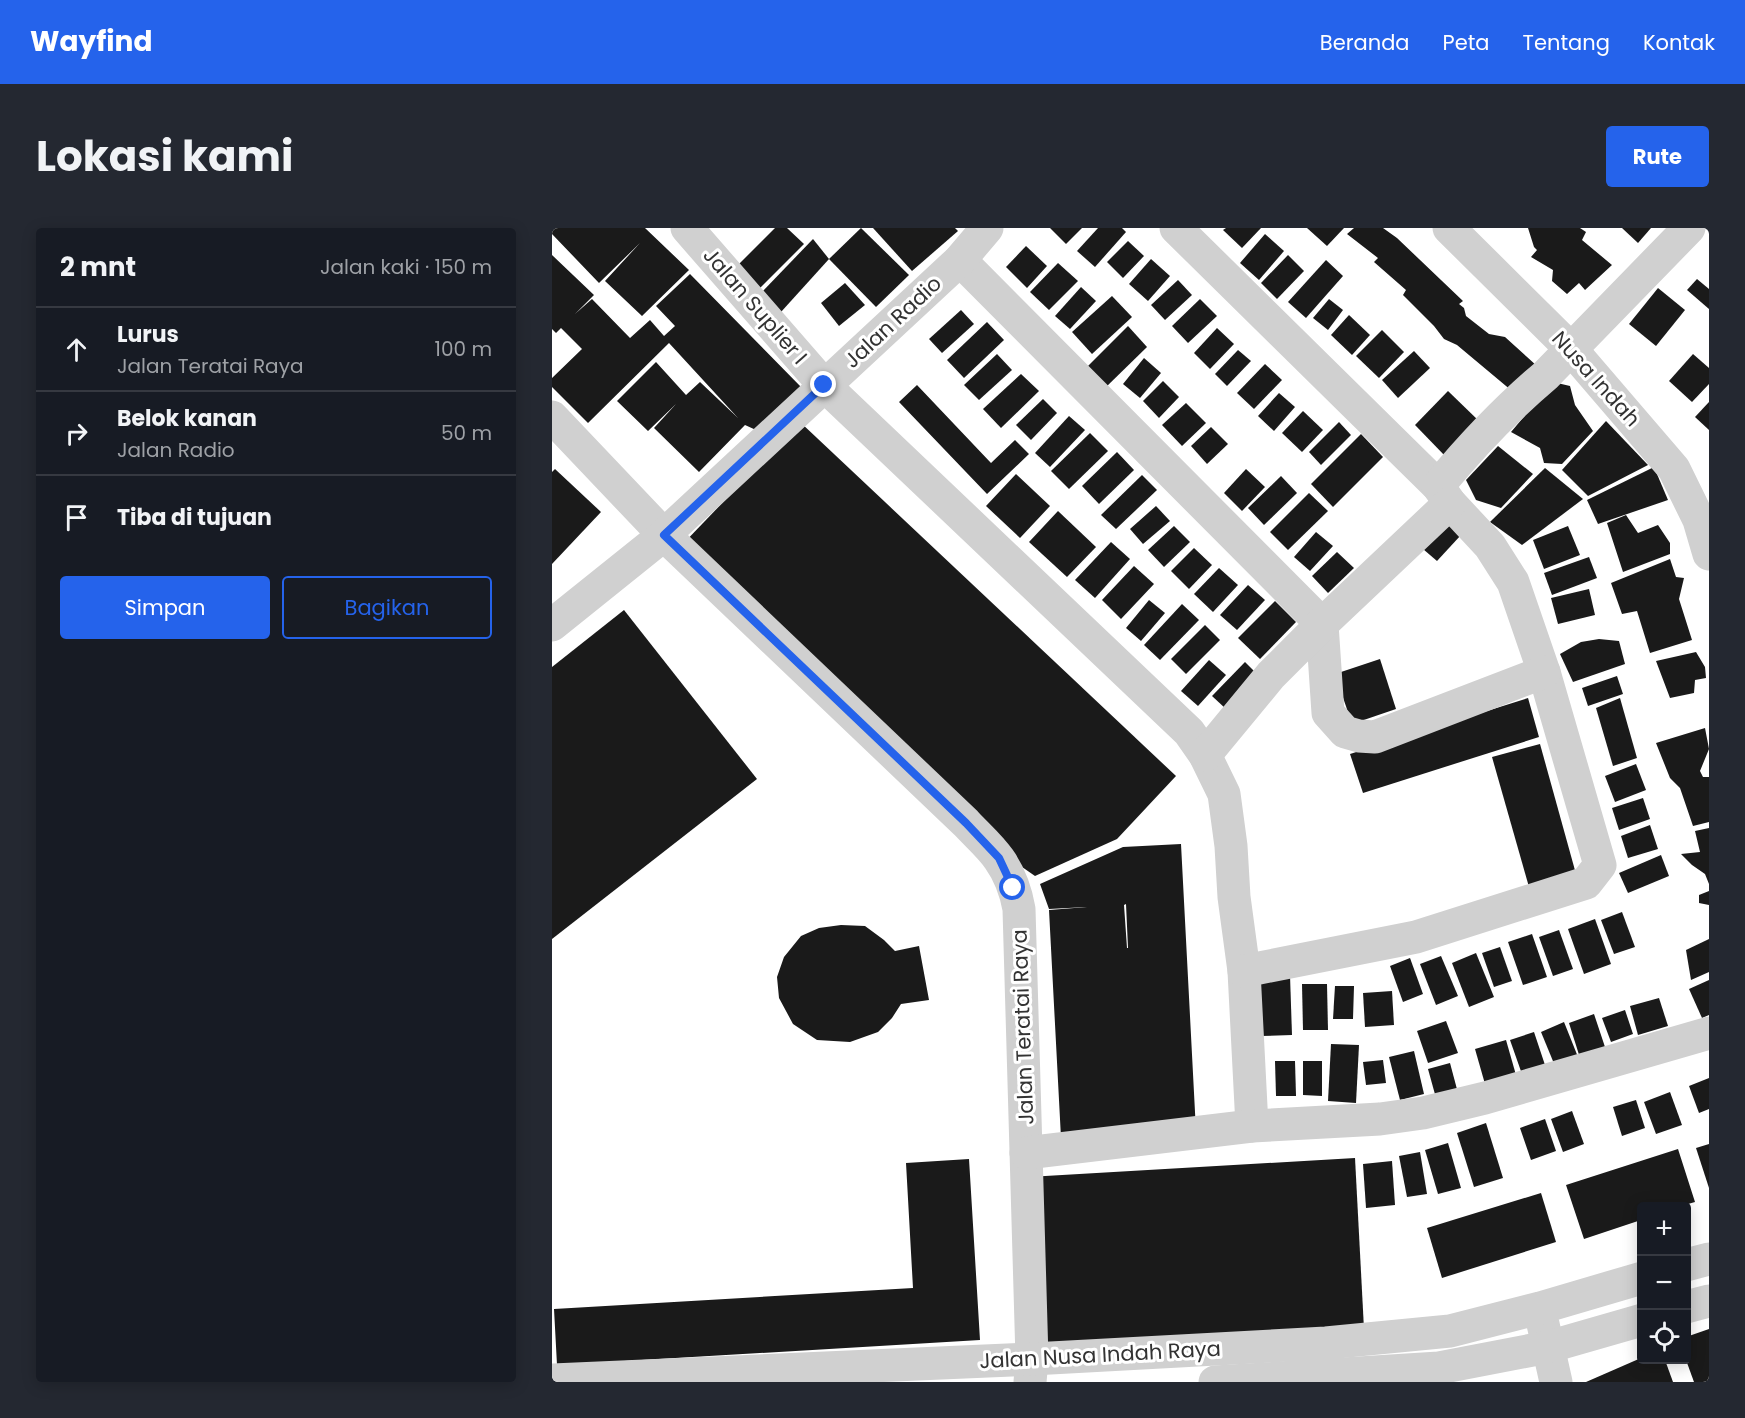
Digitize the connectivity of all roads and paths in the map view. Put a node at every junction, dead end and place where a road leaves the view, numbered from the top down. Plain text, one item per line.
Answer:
1 (687, 228) edge
2 (987, 228) edge
3 (1176, 228) edge
4 (1449, 228) edge
5 (1689, 228) edge
6 (960, 260) junction
7 (1571, 349) junction
8 (824, 385) junction
9 (552, 417) edge
10 (1444, 494) junction
11 (664, 535) junction
12 (1709, 554) edge
13 (1322, 624) junction
14 (552, 625) edge
15 (1544, 672) junction
16 (1205, 755) junction
17 (1244, 970) junction
18 (1709, 1033) edge
19 (1252, 1126) junction
20 (1026, 1153) junction
21 (1709, 1259) edge
22 (1691, 1264) edge
23 (1637, 1279) edge
24 (1709, 1301) edge
25 (1691, 1306) edge
26 (1540, 1308) junction
27 (1637, 1321) edge
28 (1548, 1347) junction
29 (1031, 1370) edge
30 (552, 1380) edge
31 (1215, 1382) edge
32 (1556, 1382) edge

1 - 8 street, Jalan Suplier I
2 - 6 street, Jalan Radio
3 - 10 street
4 - 7 street, Nusa Indah
5 - 7 street
6 - 8 street, Jalan Radio
6 - 13 street
7 - 10 street
7 - 12 street, Nusa Indah
8 - 11 street, Jalan Radio
8 - 16 street, Jalan Suplier I
9 - 11 street, Jalan Teratai Raya
10 - 13 street
10 - 15 street
11 - 14 street, Jalan Radio
11 - 20 street, Jalan Teratai Raya
13 - 15 street
13 - 16 street
15 - 17 street
16 - 17 street, Jalan Suplier I
17 - 19 street, Jalan Suplier I
18 - 19 street
19 - 20 street
20 - 29 street, Jalan Teratai Raya
21 - 22 street
23 - 26 street, Jalan Nusa Indah Raya
24 - 25 street
26 - 28 street
26 - 29 street, Jalan Nusa Indah Raya
27 - 28 street, Jalan Nusa Indah Raya
28 - 31 street, Jalan Nusa Indah Raya
28 - 32 street
29 - 30 street, Jalan Nusa Indah Raya

